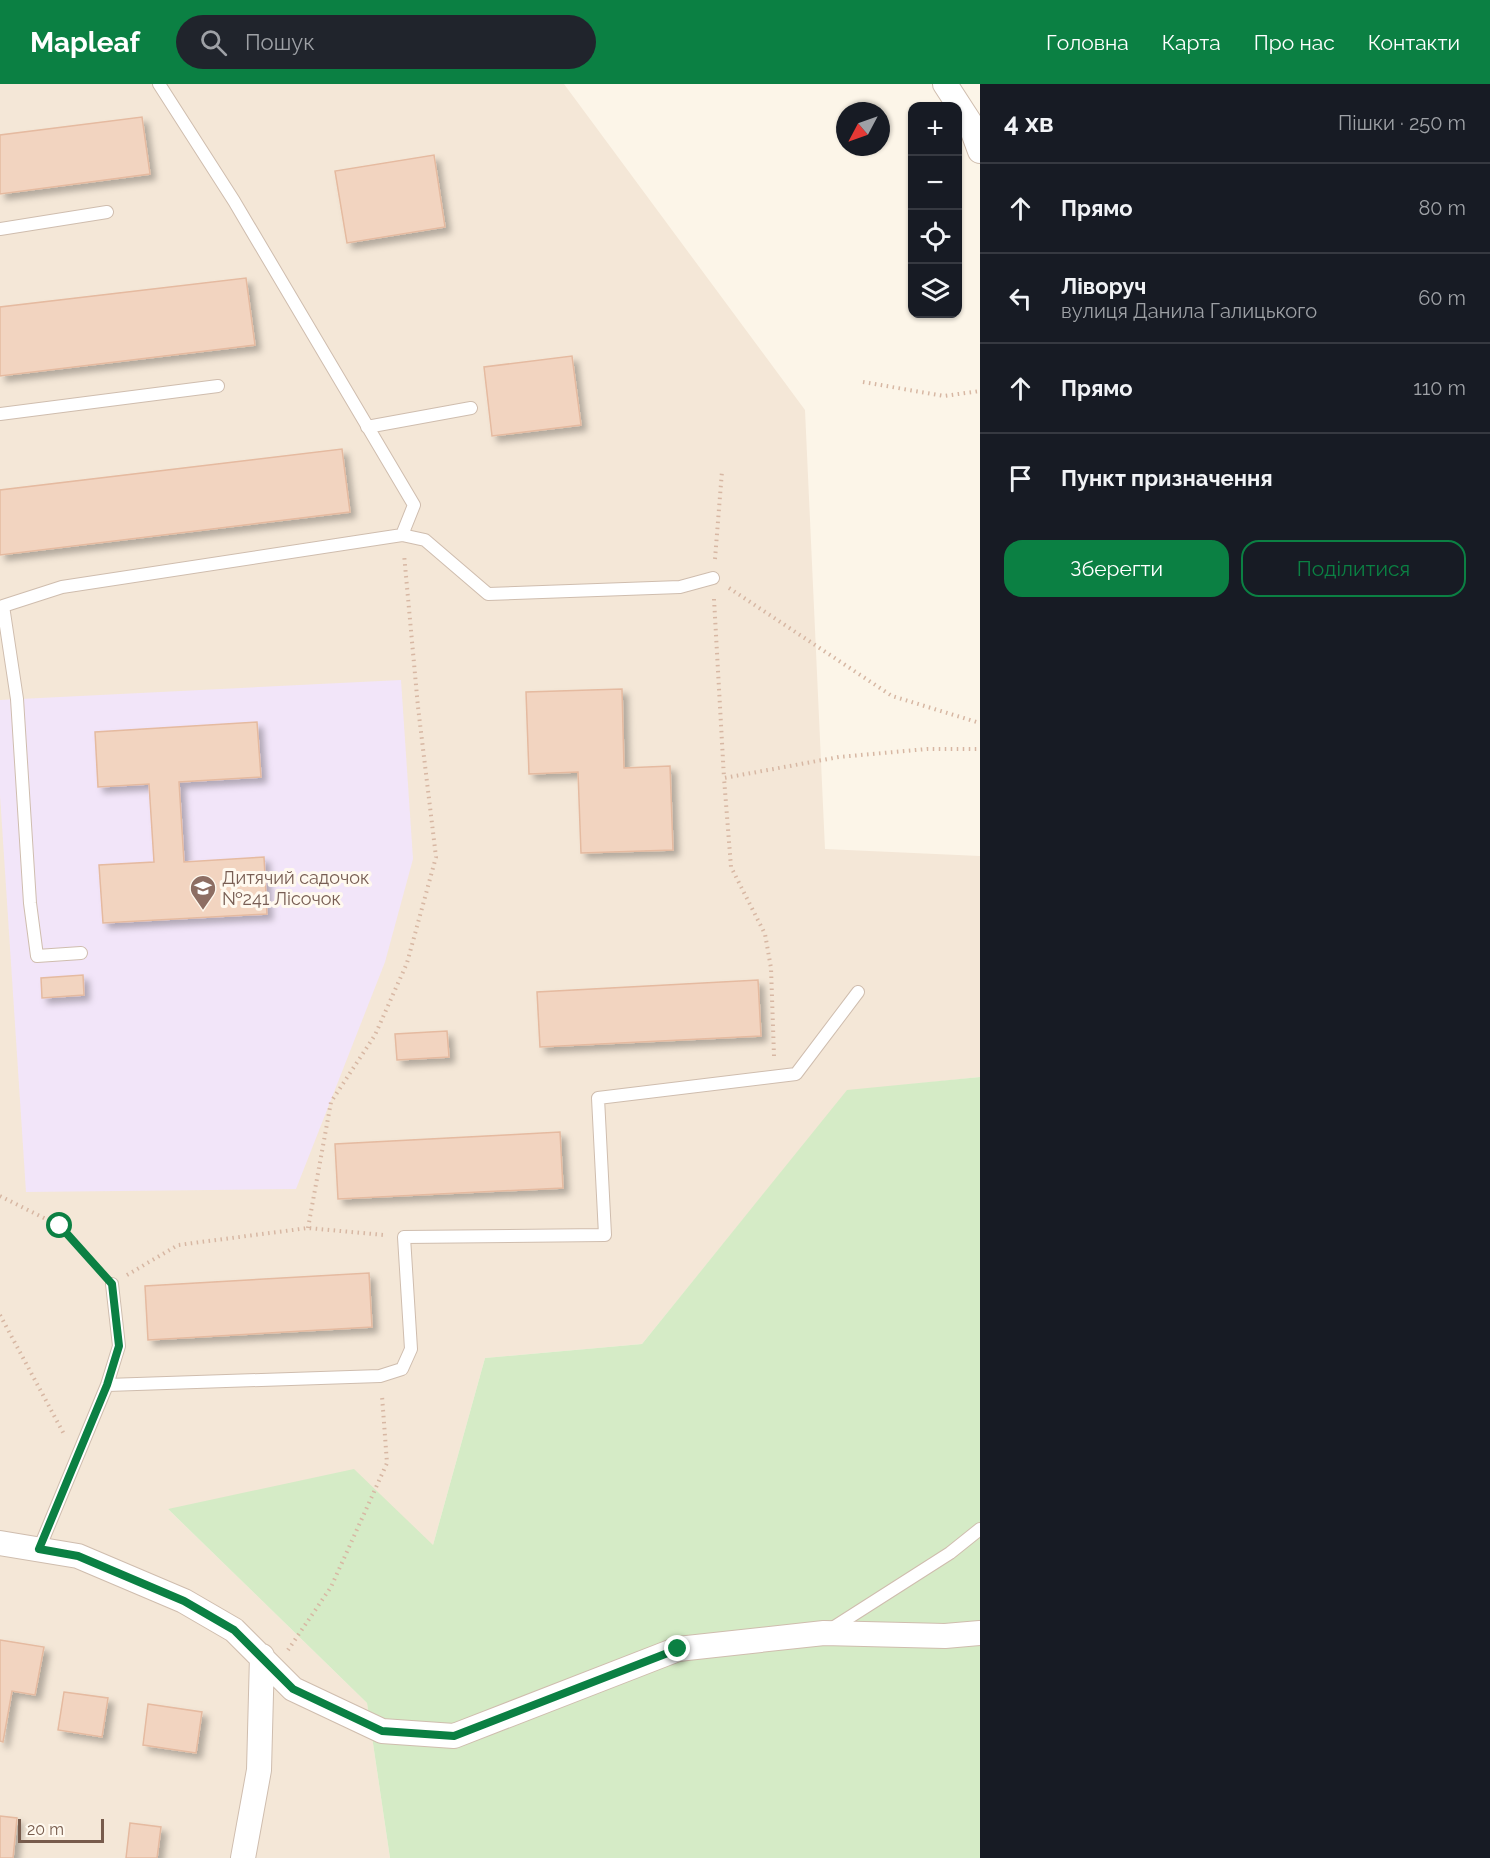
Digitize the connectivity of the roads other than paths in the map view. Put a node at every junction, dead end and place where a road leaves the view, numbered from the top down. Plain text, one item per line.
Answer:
1 (159, 84) edge
2 (945, 84) edge
3 (974, 121) edge
4 (980, 151) edge
5 (107, 212) dead end
6 (0, 229) edge
7 (218, 386) dead end
8 (471, 408) dead end
9 (0, 414) edge
10 (367, 427) junction
11 (402, 536) junction
12 (713, 578) road end
13 (81, 953) dead end
14 (858, 992) dead end
15 (112, 1284) road end
16 (107, 1385) junction
17 (980, 1529) edge
18 (0, 1543) edge
19 (39, 1549) junction
20 (824, 1633) junction
21 (980, 1633) edge
22 (268, 1663) junction
23 (243, 1858) edge

1 - 10 lane
2 - 3 street
3 - 4 street
5 - 6 lane
7 - 9 lane
8 - 10 lane
10 - 11 lane
11 - 12 lane
11 - 13 lane
14 - 16 lane
15 - 16 lane
16 - 19 lane
17 - 20 lane
18 - 19 street
19 - 22 street
20 - 21 street
20 - 22 street
22 - 23 street

